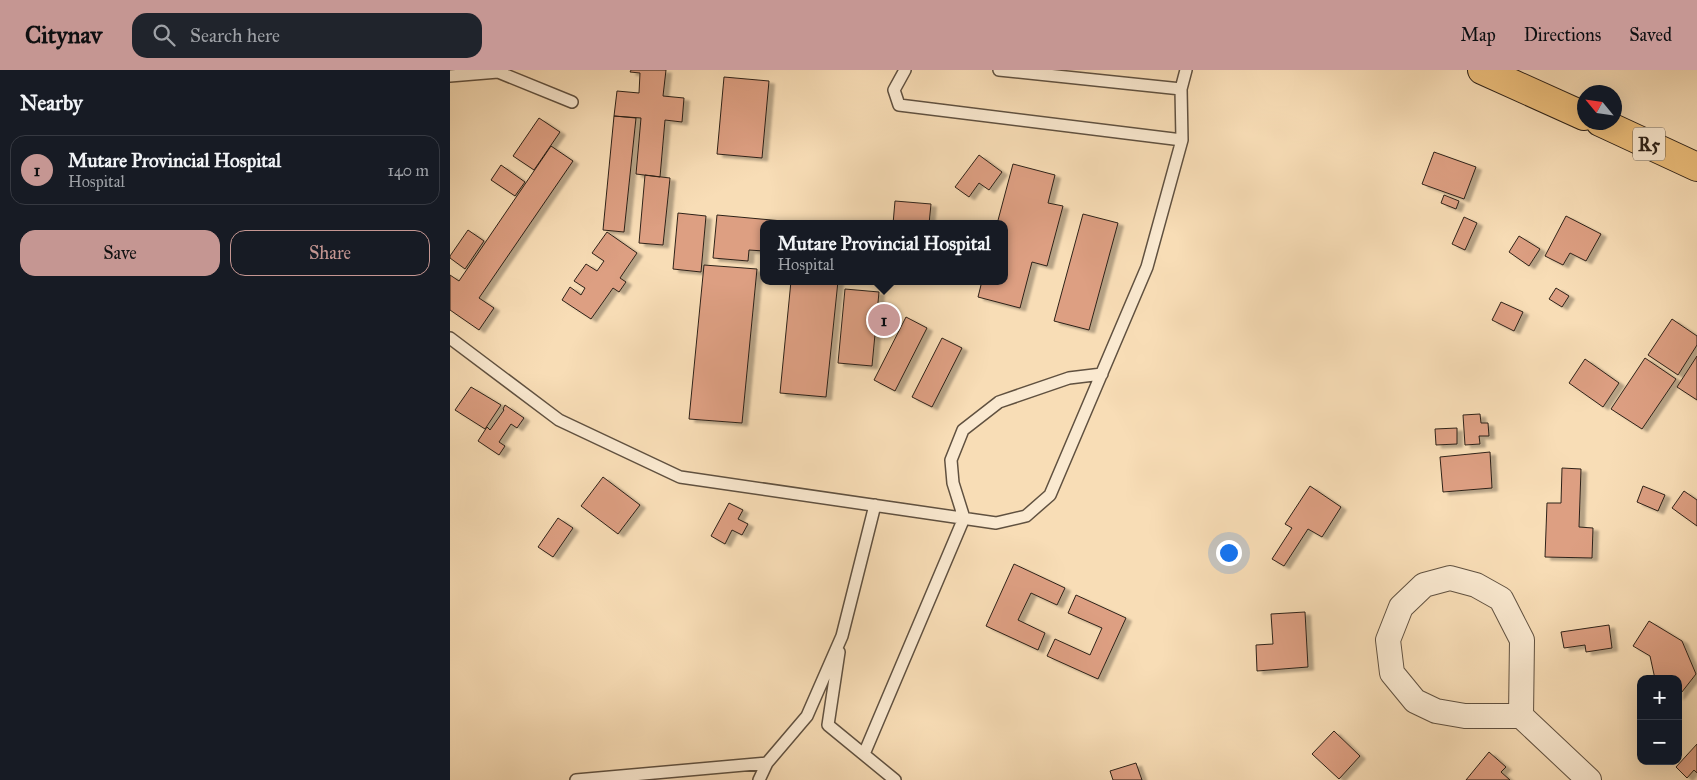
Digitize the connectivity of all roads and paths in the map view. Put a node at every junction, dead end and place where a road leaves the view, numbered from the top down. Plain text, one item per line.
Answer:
1 (905, 70) edge
2 (999, 70) edge
3 (1186, 70) edge
4 (1482, 70) edge
5 (450, 76) edge
6 (1181, 89) junction
7 (572, 102) dead end
8 (1577, 113) edge
9 (1620, 130) edge
10 (1182, 140) junction
11 (1691, 159) edge
12 (450, 338) edge
13 (1102, 374) junction
14 (875, 506) junction
15 (964, 518) junction
16 (842, 636) junction
17 (1521, 716) junction
18 (864, 754) junction
19 (767, 763) junction
20 (576, 780) edge
21 (759, 780) edge
22 (895, 780) edge
23 (1589, 780) edge

1 - 10 lane
2 - 6 lane
3 - 6 lane
4 - 8 highway
5 - 7 lane
6 - 10 lane
9 - 11 highway, R5
10 - 13 lane
12 - 14 lane
13 - 15 lane
13 - 15 lane
14 - 15 lane
14 - 16 lane
15 - 18 lane
16 - 18 lane
16 - 19 lane
17 - 17 street
17 - 23 street
18 - 22 lane
19 - 20 lane
19 - 21 lane

